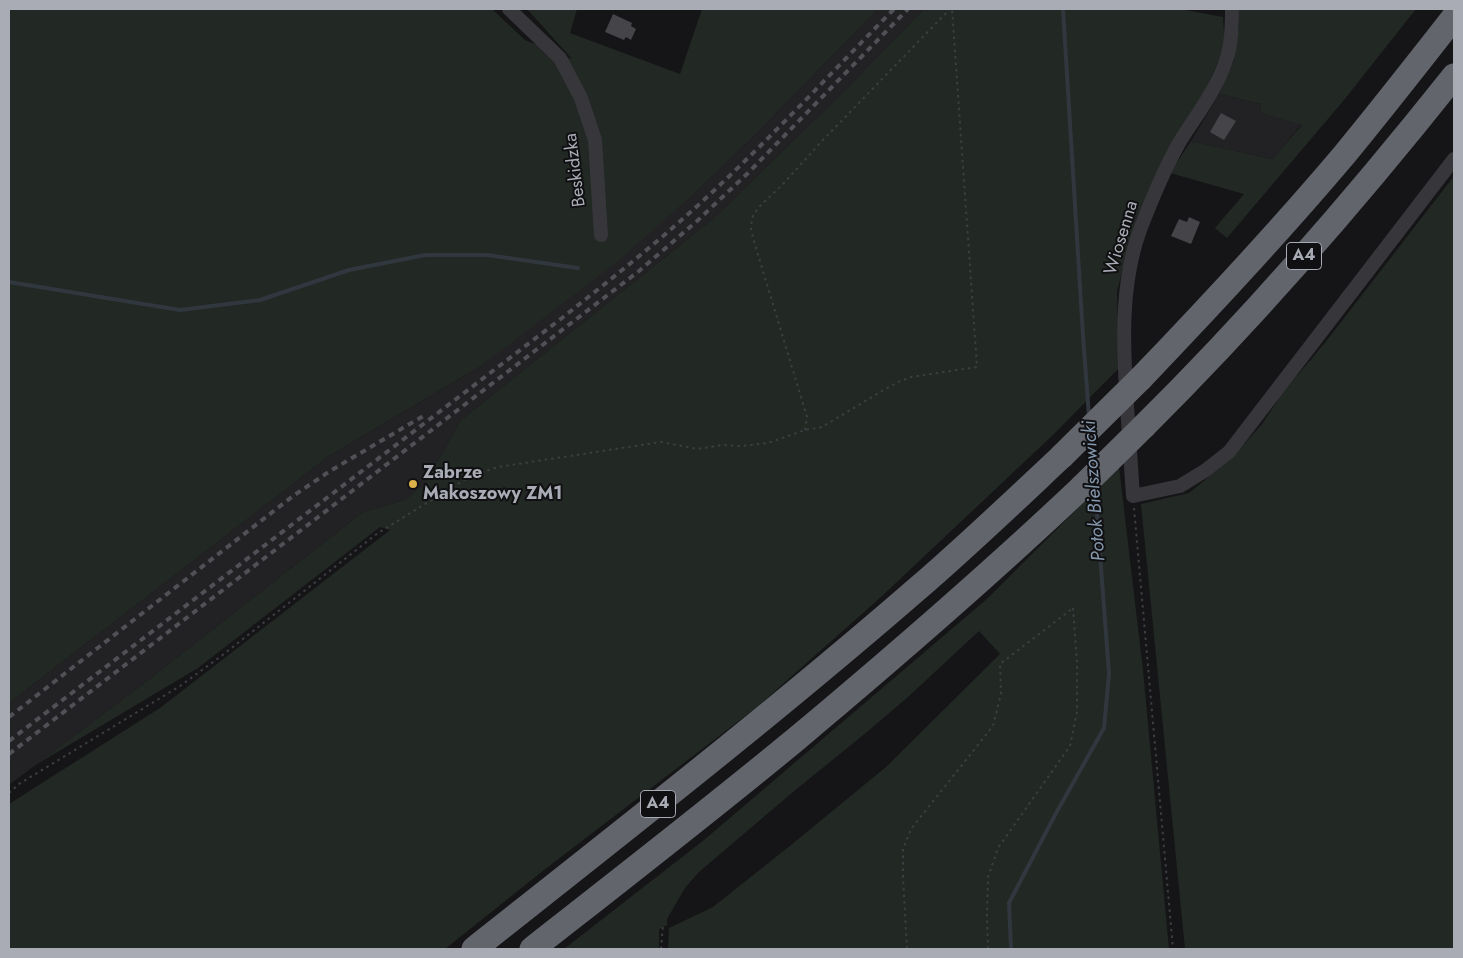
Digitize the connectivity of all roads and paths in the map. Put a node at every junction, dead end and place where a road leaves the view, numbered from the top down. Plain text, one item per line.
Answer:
1 (509, 9) edge
2 (951, 9) edge
3 (1232, 9) edge
4 (1454, 17) edge
5 (1454, 76) edge
6 (1454, 159) edge
7 (601, 235) dead end
8 (805, 430) junction
9 (1133, 496) junction
10 (9, 792) edge
11 (663, 924) dead end
12 (474, 949) edge
13 (532, 949) edge
14 (662, 949) edge
15 (907, 949) edge
16 (988, 949) edge
17 (1173, 949) edge

1 - 7 street, Beskidzka
2 - 8 path
2 - 8 path
3 - 9 street, Wiosenna
4 - 12 highway, A4, bridge
5 - 13 highway, A4, bridge
6 - 9 street
8 - 10 path
9 - 17 path
11 - 14 path
15 - 16 path

